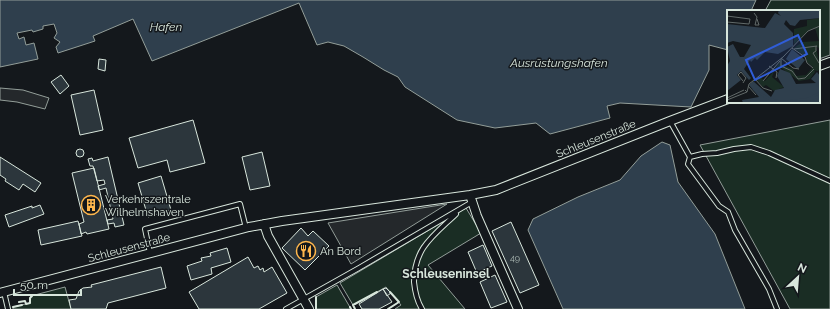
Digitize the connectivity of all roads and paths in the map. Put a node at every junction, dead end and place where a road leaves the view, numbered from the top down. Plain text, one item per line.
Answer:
1 (830, 62) edge
2 (820, 66) edge
3 (727, 99) edge
4 (670, 121) junction
5 (690, 157) junction
6 (830, 181) edge
7 (471, 198) junction
8 (462, 209) junction
9 (264, 224) junction
10 (246, 228) junction
11 (150, 254) junction
12 (2, 293) edge
13 (303, 299) junction
14 (8, 309) edge
15 (286, 309) edge
16 (309, 309) edge
17 (422, 309) edge
18 (518, 309) edge
19 (777, 309) edge

1 - 2 street
3 - 4 street, Schleusenstraße
4 - 5 lane
4 - 7 street, Schleusenstraße
5 - 6 lane
5 - 19 lane
7 - 8 lane
7 - 9 street, Schleusenstraße
7 - 18 street
8 - 13 lane
8 - 17 lane
9 - 10 street, Schleusenstraße
9 - 13 street
10 - 11 street, Schleusenstraße
10 - 11 lane
11 - 12 street, Schleusenstraße
12 - 14 lane
13 - 15 lane
13 - 16 street

